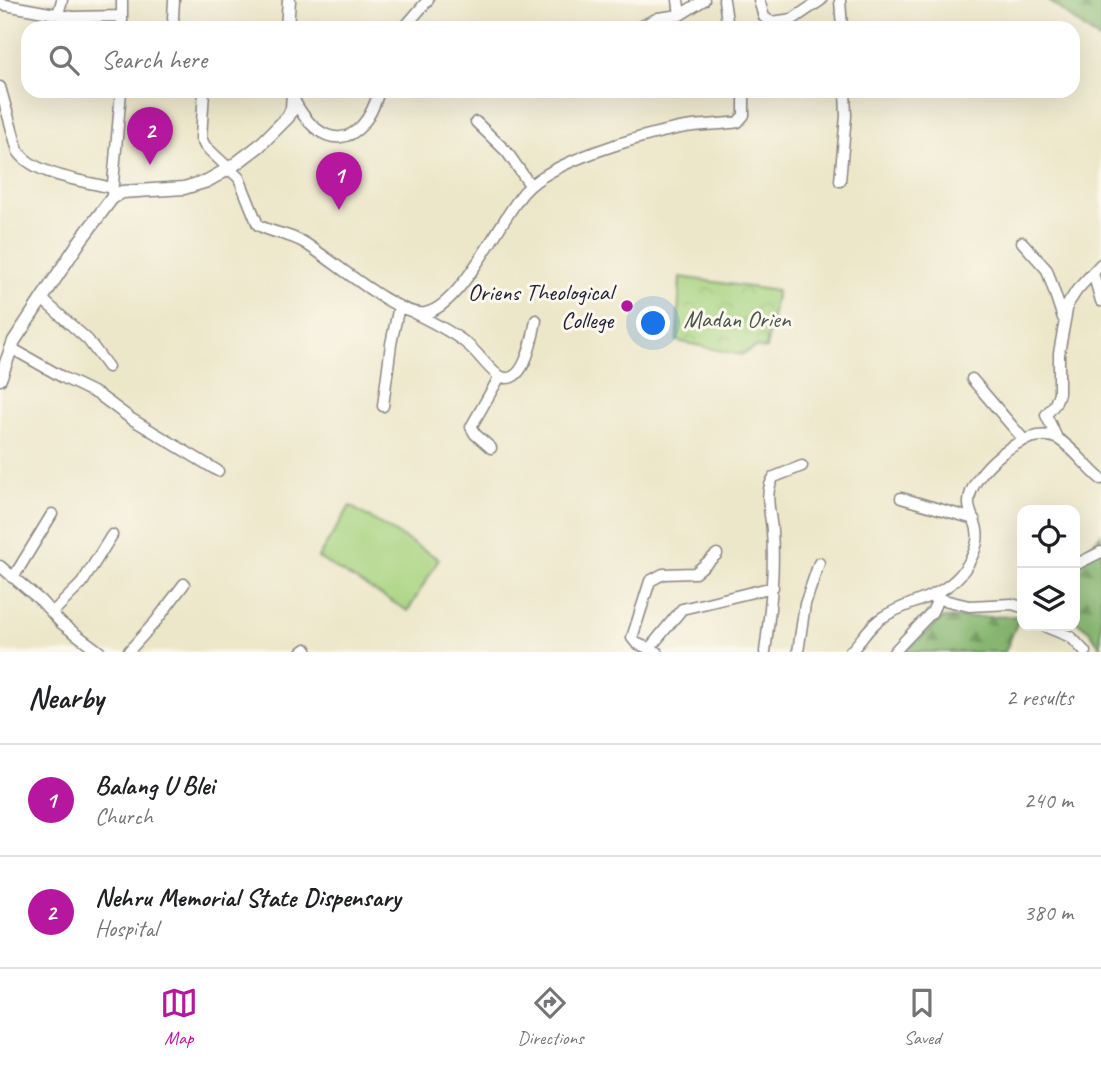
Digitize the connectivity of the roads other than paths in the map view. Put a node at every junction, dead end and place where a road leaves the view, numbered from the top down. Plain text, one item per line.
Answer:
1 (62, 0) edge
2 (122, 0) edge
3 (174, 0) edge
4 (289, 0) edge
5 (428, 0) edge
6 (677, 0) edge
7 (705, 0) edge
8 (724, 0) edge
9 (759, 0) edge
10 (821, 0) edge
11 (840, 0) edge
12 (0, 4) edge
13 (58, 14) junction
14 (680, 15) junction
15 (122, 16) junction
16 (122, 21) edge
17 (174, 21) edge
18 (288, 21) edge
19 (410, 21) edge
20 (652, 21) edge
21 (727, 21) edge
22 (770, 21) edge
23 (778, 21) edge
24 (842, 21) edge
25 (1, 91) edge
26 (120, 98) edge
27 (204, 98) edge
28 (293, 98) edge
29 (295, 98) edge
30 (376, 98) edge
31 (744, 98) edge
32 (845, 98) edge
33 (476, 121) dead end
34 (230, 168) junction
35 (840, 181) dead end
36 (530, 185) junction
37 (112, 193) junction
38 (1022, 242) dead end
39 (1097, 269) edge
40 (42, 299) junction
41 (1101, 301) edge
42 (399, 306) junction
43 (412, 312) junction
44 (1064, 318) junction
45 (536, 320) dead end
46 (11, 348) junction
47 (108, 367) dead end
48 (500, 376) junction
49 (0, 379) edge
50 (972, 379) dead end
51 (383, 407) dead end
52 (1057, 438) junction
53 (1024, 440) junction
54 (491, 448) dead end
55 (802, 466) dead end
56 (218, 471) dead end
57 (1101, 479) edge
58 (901, 498) dead end
59 (52, 514) dead end
60 (974, 519) junction
61 (112, 535) dead end
62 (1101, 552) edge
63 (717, 554) dead end
64 (1080, 562) edge
65 (819, 563) dead end
66 (0, 566) edge
67 (13, 578) junction
68 (184, 584) dead end
69 (772, 587) junction
70 (935, 598) junction
71 (1017, 606) edge
72 (52, 613) junction
73 (1070, 631) edge
74 (653, 650) edge
75 (100, 652) edge
76 (128, 652) edge
77 (765, 652) edge
78 (798, 652) edge
79 (850, 652) edge
80 (894, 652) edge
81 (1085, 652) edge

1 - 13 street
2 - 15 street
3 - 17 street
4 - 18 street
5 - 19 street
6 - 14 street
7 - 14 street
8 - 21 street
9 - 22 street
10 - 23 street
11 - 24 street
12 - 13 street
13 - 15 street
14 - 20 street
15 - 16 street
25 - 37 street
26 - 37 street
27 - 34 street
28 - 34 street
29 - 30 street
31 - 36 street
32 - 35 street
33 - 36 street
34 - 37 street
34 - 42 street
36 - 43 street
37 - 40 street
38 - 44 street
39 - 41 street
39 - 44 street
40 - 46 street
40 - 47 street
42 - 43 street
42 - 51 street
43 - 48 street
44 - 52 street
45 - 48 street
46 - 49 street
46 - 56 street
48 - 54 street
50 - 53 street
52 - 53 street
52 - 57 street
53 - 60 street
55 - 69 street
58 - 60 street
59 - 67 street
60 - 70 street
61 - 72 street
62 - 64 street
63 - 74 street
65 - 78 street
66 - 67 street
67 - 72 street
68 - 76 street
69 - 74 street
69 - 77 street
70 - 71 street
70 - 79 street
70 - 80 street
72 - 75 street
73 - 81 street

